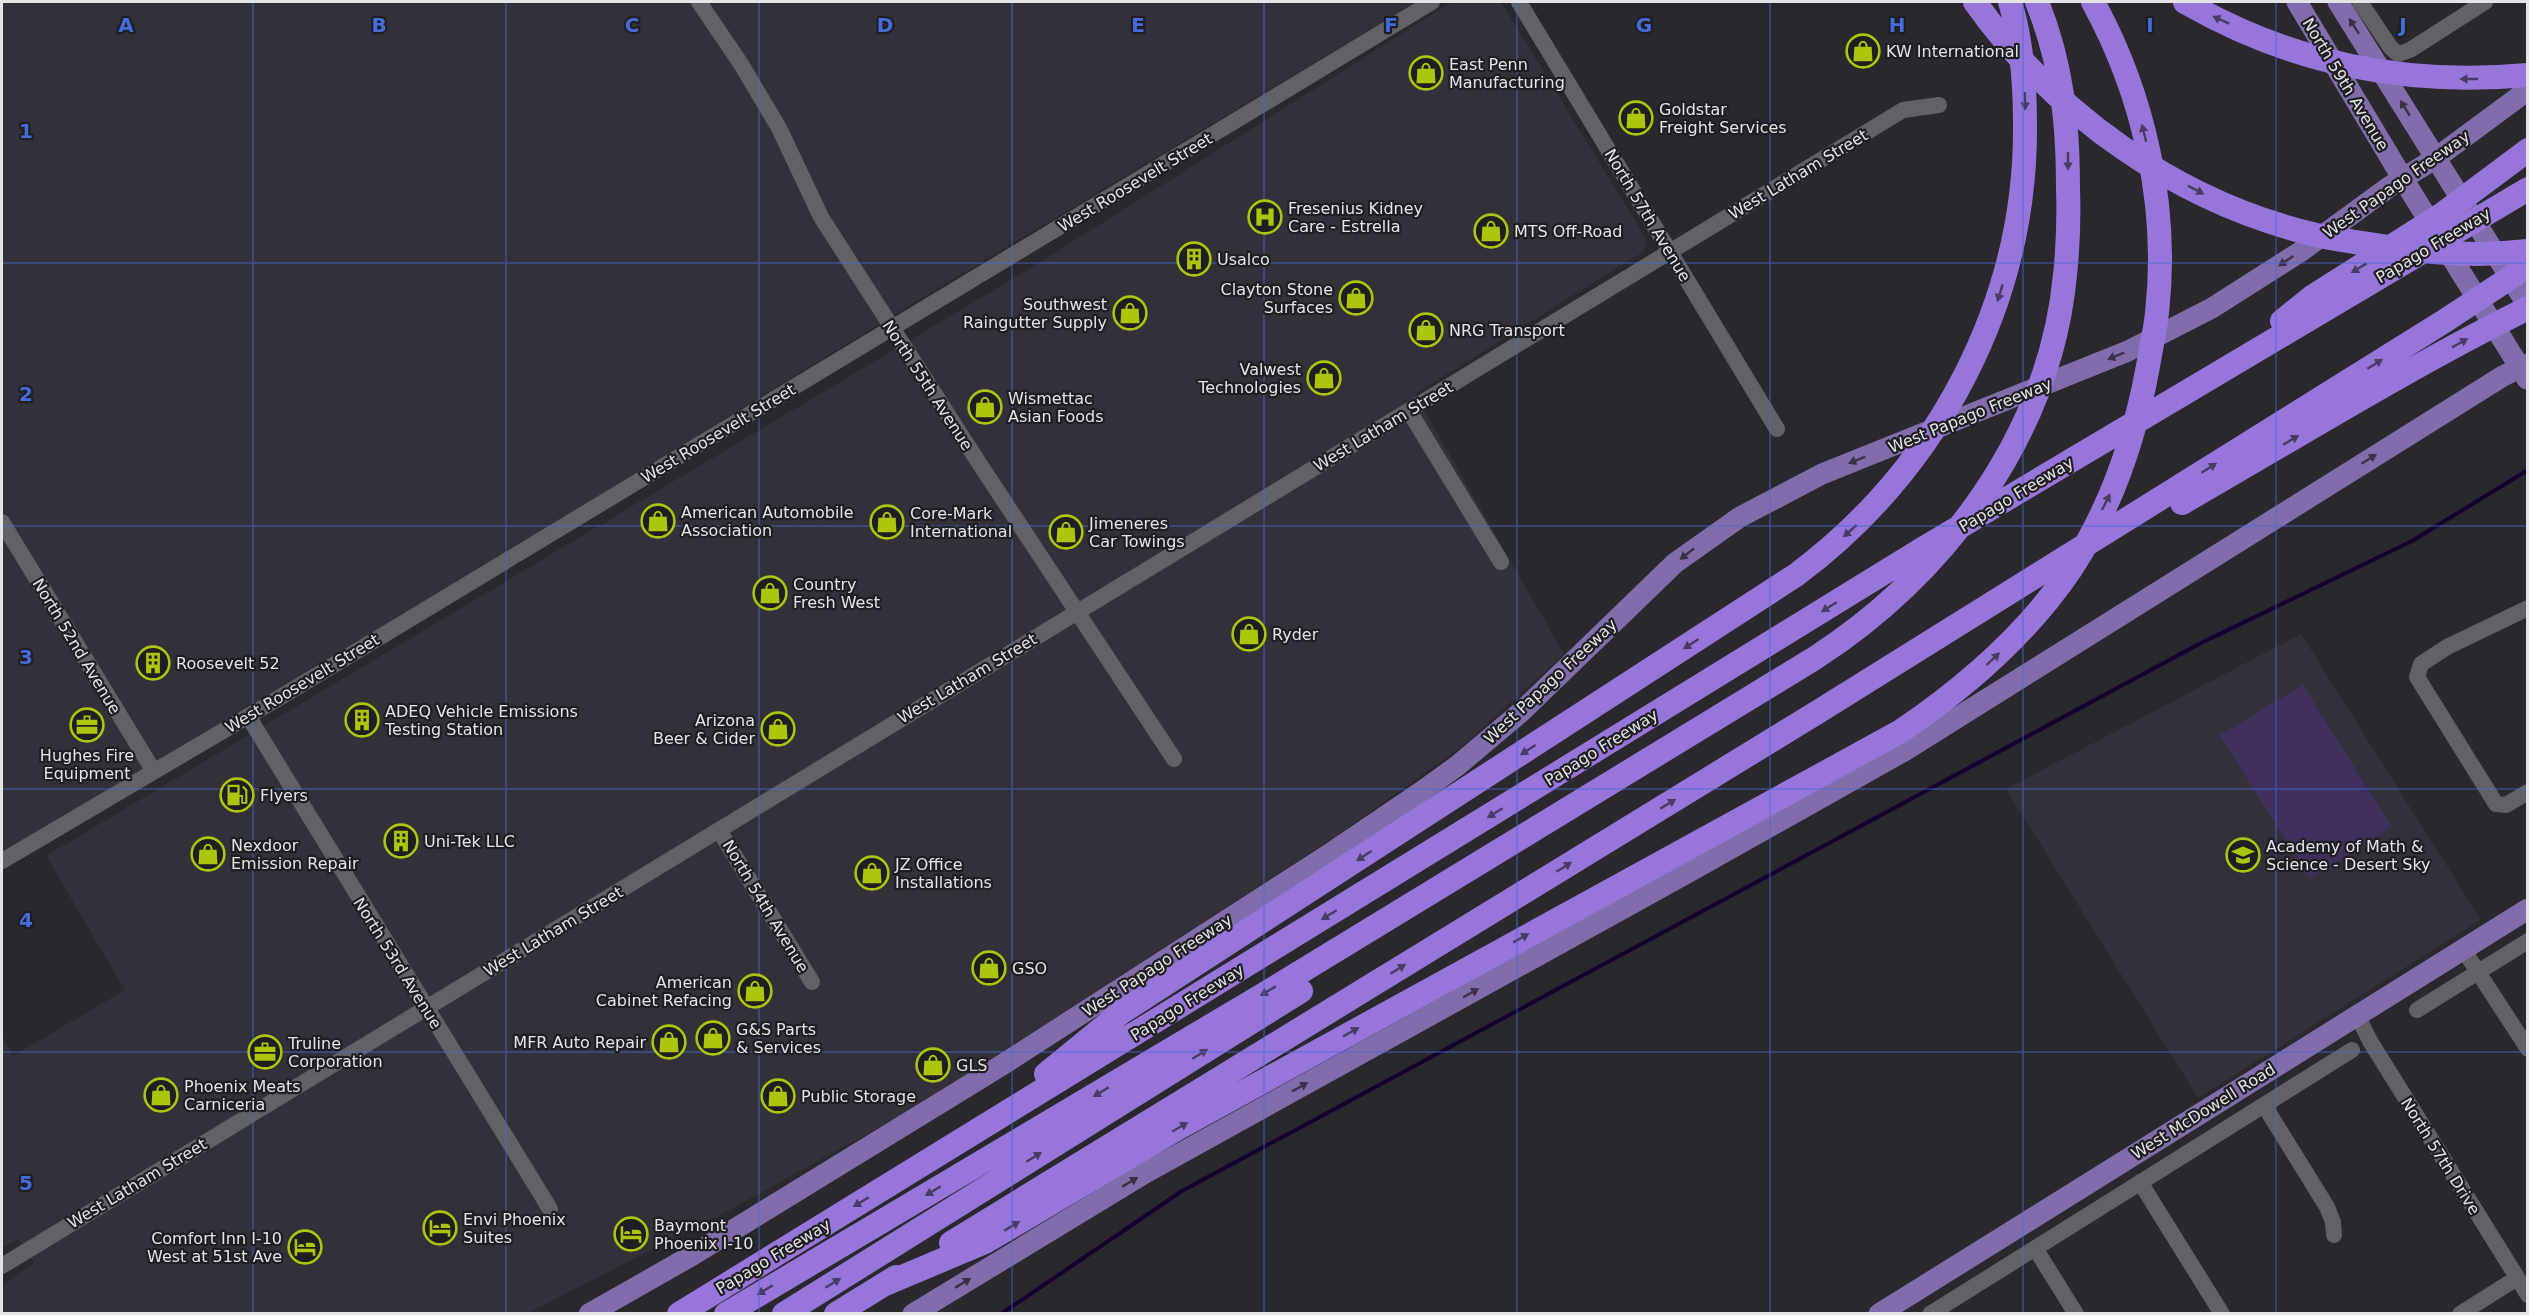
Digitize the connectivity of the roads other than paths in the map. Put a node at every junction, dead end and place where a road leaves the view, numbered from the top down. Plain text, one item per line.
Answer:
1 (699, 2) edge
2 (1432, 2) edge
3 (1519, 2) edge
4 (2010, 2) edge
5 (2037, 2) edge
6 (2051, 2) edge
7 (2093, 2) edge
8 (2185, 2) edge
9 (2297, 2) edge
10 (2338, 2) edge
11 (2360, 2) edge
12 (2485, 2) edge
13 (1976, 3) edge
14 (2528, 75) edge
15 (2528, 90) edge
16 (1939, 105) dead end
17 (2528, 150) edge
18 (2441, 165) junction
19 (2408, 188) junction
20 (2528, 189) edge
21 (2528, 250) edge
22 (1670, 252) junction
23 (2528, 266) edge
24 (2528, 307) edge
25 (892, 328) junction
26 (2060, 338) junction
27 (2522, 367) edge
28 (2205, 382) junction
29 (1409, 411) junction
30 (1777, 429) dead end
31 (2, 522) edge
32 (1501, 562) dead end
33 (2528, 608) edge
34 (1078, 612) junction
35 (1805, 670) junction
36 (1821, 710) junction
37 (248, 716) junction
38 (1174, 759) dead end
39 (153, 770) junction
40 (2528, 792) edge
41 (719, 830) junction
42 (2, 861) edge
43 (2528, 909) edge
44 (2528, 941) edge
45 (2463, 950) junction
46 (2479, 971) junction
47 (812, 982) dead end
48 (426, 1008) junction
49 (2417, 1010) dead end
50 (2357, 1015) junction
51 (2528, 1049) edge
52 (2352, 1050) dead end
53 (2264, 1105) junction
54 (982, 1128) junction
55 (2140, 1182) junction
56 (550, 1209) dead end
57 (2334, 1235) dead end
58 (2035, 1248) junction
59 (2, 1266) edge
60 (2517, 1278) junction
61 (883, 1285) junction
62 (1917, 1290) junction
63 (2528, 1295) edge
64 (1931, 1313) edge
65 (589, 1314) edge
66 (679, 1314) edge
67 (726, 1314) edge
68 (784, 1314) edge
69 (836, 1314) edge
70 (913, 1314) edge
71 (1879, 1314) edge
72 (2076, 1314) edge
73 (2222, 1314) edge
74 (2460, 1314) edge

1 - 25 street, North 55th Avenue
2 - 25 street, West Roosevelt Street
3 - 22 street, North 57th Avenue
4 -> 54 highway
5 -> 26 highway
6 - 26 highway
61 -> 7 highway
14 -> 8 highway
9 - 19 main road, North 59th Avenue
18 -> 10 main road
11 - 12 street
13 -> 21 highway
15 - 18 main road, West Papago Freeway
16 - 22 street, West Latham Street
17 -> 28 highway
18 - 19 main road, West Papago Freeway
18 - 24 main road
19 - 27 main road, North 59th Avenue
19 -> 65 main road, West Papago Freeway
20 - 28 highway, Papago Freeway
22 - 29 street, West Latham Street
22 - 30 street, North 57th Avenue
36 -> 23 highway
36 -> 24 highway
25 - 34 street, North 55th Avenue
25 - 37 street, West Roosevelt Street
26 - 35 highway
70 -> 27 main road
28 -> 54 highway, Papago Freeway
29 - 32 street
29 - 34 street, West Latham Street
31 - 39 street, North 52nd Avenue
33 - 40 street
34 - 38 street, North 55th Avenue
34 - 41 street, West Latham Street
35 -> 67 highway
68 -> 35 highway
61 -> 36 highway
37 - 39 street, West Roosevelt Street
37 - 48 street, North 53rd Avenue
39 - 42 street, West Roosevelt Street
41 - 47 street, North 54th Avenue
41 - 48 street, West Latham Street
43 - 45 main road, West McDowell Road
44 - 46 street
45 - 46 street
45 - 50 main road, West McDowell Road
46 - 49 street
46 - 51 street
48 - 56 street, North 53rd Avenue
48 - 59 street, West Latham Street
50 - 60 street, North 57th Drive
50 - 62 main road, West McDowell Road
52 - 53 street, West McDowell Road
53 - 55 street, West McDowell Road
53 - 57 street
54 -> 66 highway, Papago Freeway
55 - 58 street, West McDowell Road
55 - 73 street
58 - 64 street, West McDowell Road
58 - 72 street
60 - 63 street, North 57th Drive
60 - 74 street
61 - 69 highway
62 - 64 street
62 - 71 main road, West McDowell Road

